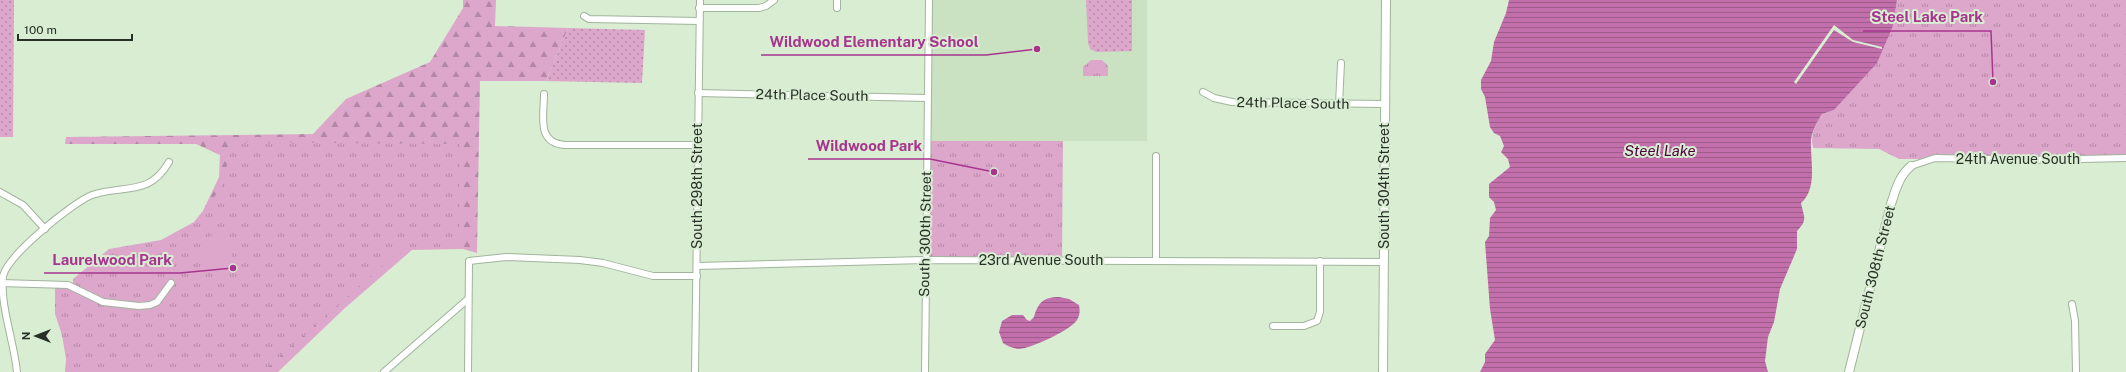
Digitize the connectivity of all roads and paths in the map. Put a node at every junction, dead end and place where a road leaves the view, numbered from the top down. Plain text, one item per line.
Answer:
1 (700, 0) edge
2 (774, 0) edge
3 (837, 0) edge
4 (929, 0) edge
5 (1386, 0) edge
6 (699, 8) junction
7 (837, 8) dead end
8 (584, 16) dead end
9 (699, 21) junction
10 (1341, 63) dead end
11 (1203, 92) dead end
12 (698, 93) junction
13 (544, 94) dead end
14 (927, 98) junction
15 (1339, 104) junction
16 (1384, 104) junction
17 (697, 144) junction
18 (1156, 156) dead end
19 (2126, 158) edge
20 (170, 162) dead end
21 (1911, 166) joint
22 (0, 192) edge
23 (45, 229) junction
24 (924, 260) junction
25 (1156, 261) junction
26 (1320, 261) junction
27 (1385, 262) junction
28 (697, 266) junction
29 (697, 276) junction
30 (1, 283) edge
31 (171, 283) dead end
32 (468, 299) junction
33 (2072, 304) dead end
34 (1273, 326) dead end
35 (17, 372) edge
36 (384, 372) edge
37 (468, 372) edge
38 (695, 372) edge
39 (925, 372) edge
40 (1383, 372) edge
41 (1849, 372) edge
42 (2076, 372) edge

1 - 6 street, South 298th Street
2 - 6 street
3 - 7 street
4 - 14 street, South 300th Street
5 - 16 street, South 304th Street
6 - 9 street, South 298th Street
8 - 9 street
9 - 12 street, South 298th Street
10 - 15 street
11 - 15 street, 24th Place South
12 - 14 street, 24th Place South
12 - 17 street, South 298th Street
13 - 17 street
14 - 24 street, South 300th Street
15 - 16 street, 24th Place South
16 - 27 street, South 304th Street
17 - 28 street, South 298th Street
18 - 25 street
19 - 21 street, 24th Avenue South
20 - 23 street
21 - 41 street, South 308th Street
22 - 23 street
23 - 30 street
24 - 25 street, 23rd Avenue South
24 - 28 street, 23rd Avenue South
24 - 39 street, South 300th Street
25 - 26 street, 23rd Avenue South
26 - 27 street, 23rd Avenue South
26 - 34 street
27 - 40 street, South 304th Street
28 - 29 street, South 298th Street
29 - 32 street
29 - 38 street, South 298th Street
30 - 31 street
30 - 35 street
32 - 36 street
32 - 37 street
33 - 42 street

